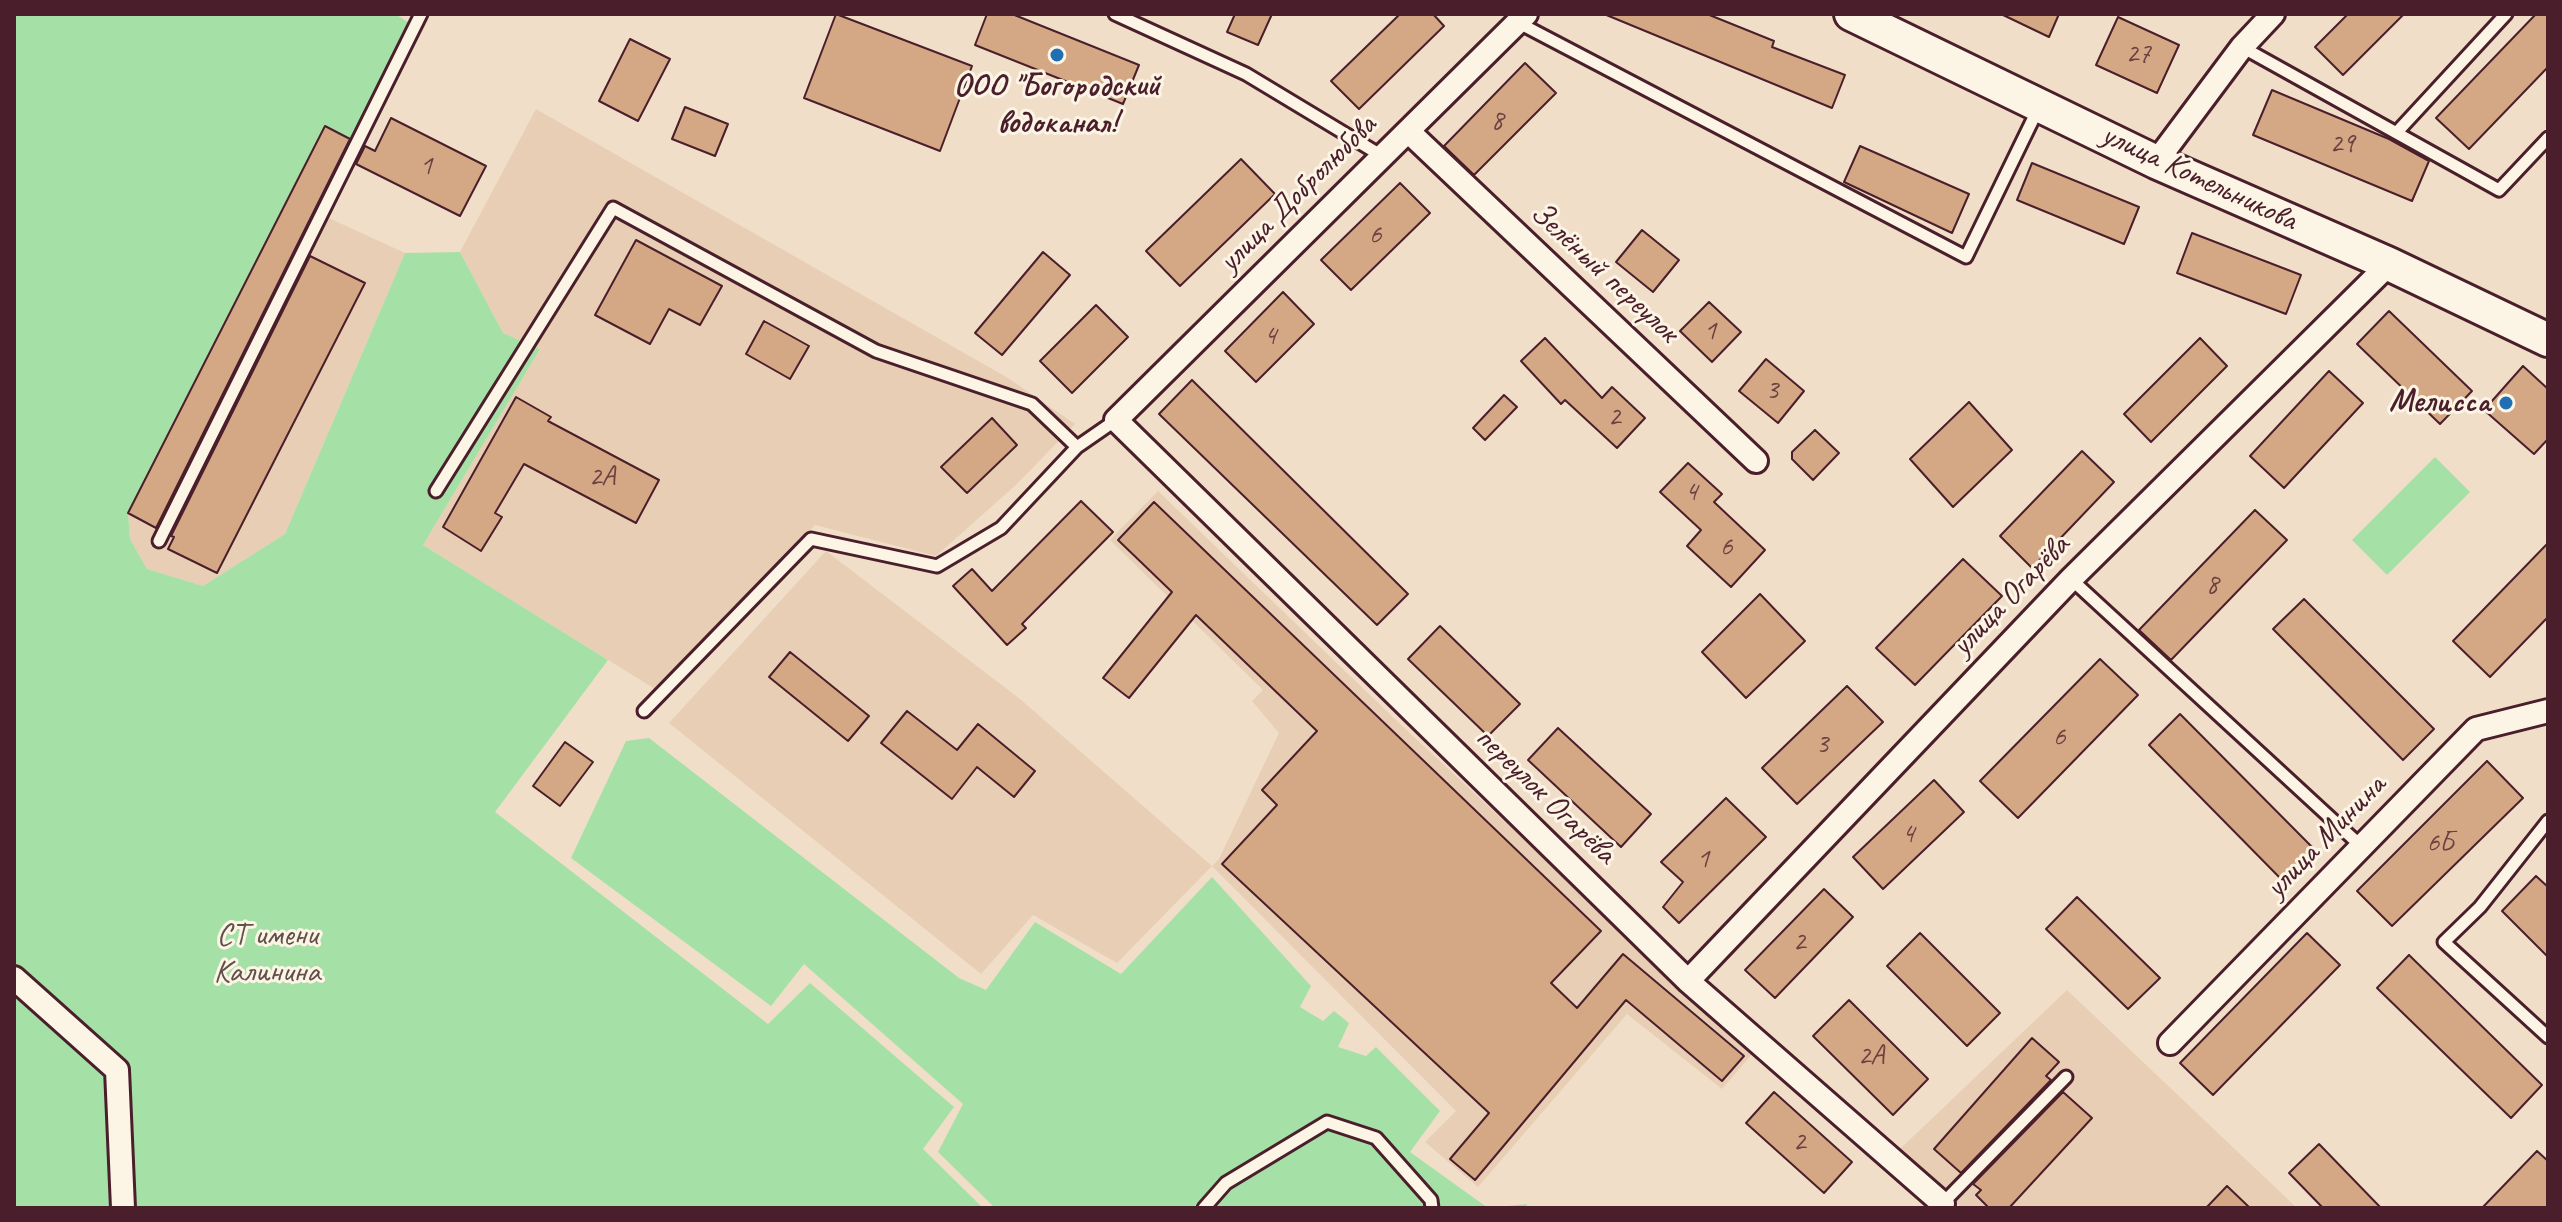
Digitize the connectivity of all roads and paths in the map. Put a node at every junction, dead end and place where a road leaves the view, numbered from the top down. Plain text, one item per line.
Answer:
1 (421, 14) edge
2 (1115, 14) edge
3 (1851, 14) edge
4 (2273, 14) edge
5 (2506, 14) edge
6 (1521, 18) edge
7 (2242, 47) junction
8 (2040, 104) junction
9 (1408, 131) junction
10 (2398, 131) junction
11 (2548, 138) edge
12 (1382, 156) junction
13 (2156, 162) junction
14 (2389, 264) junction
15 (2548, 340) edge
16 (1116, 420) junction
17 (1077, 447) junction
18 (1756, 461) dead end
19 (436, 491) dead end
20 (159, 541) dead end
21 (2071, 579) junction
22 (644, 711) dead end
23 (2548, 711) edge
24 (2546, 828) edge
25 (2361, 846) junction
26 (14, 978) edge
27 (1688, 981) junction
28 (2548, 1037) edge
29 (2170, 1043) dead end
30 (2066, 1077) dead end
31 (1940, 1206) edge
32 (123, 1208) edge
33 (1204, 1208) edge
34 (1432, 1208) edge

1 - 20 lane
2 - 12 lane
3 - 8 street, улица Котельникова
4 - 7 street
5 - 10 lane
6 - 8 lane
6 - 9 street, улица Добролюбова
7 - 10 lane
7 - 13 street
8 - 13 street, улица Котельникова
9 - 12 street, улица Добролюбова
9 - 18 street, Зелёный переулок
10 - 11 lane
12 - 16 street, улица Добролюбова
13 - 14 street, улица Котельникова
14 - 15 street, улица Котельникова
14 - 21 street, улица Огарёва
16 - 17 lane
16 - 27 street, переулок Огарёва
17 - 19 lane
17 - 22 lane
21 - 25 lane
21 - 27 street, улица Огарёва
23 - 25 street, улица Минина
24 - 28 lane
25 - 29 street, улица Минина
26 - 32 street
27 - 31 street, переулок Огарёва
30 - 31 lane
33 - 34 lane

